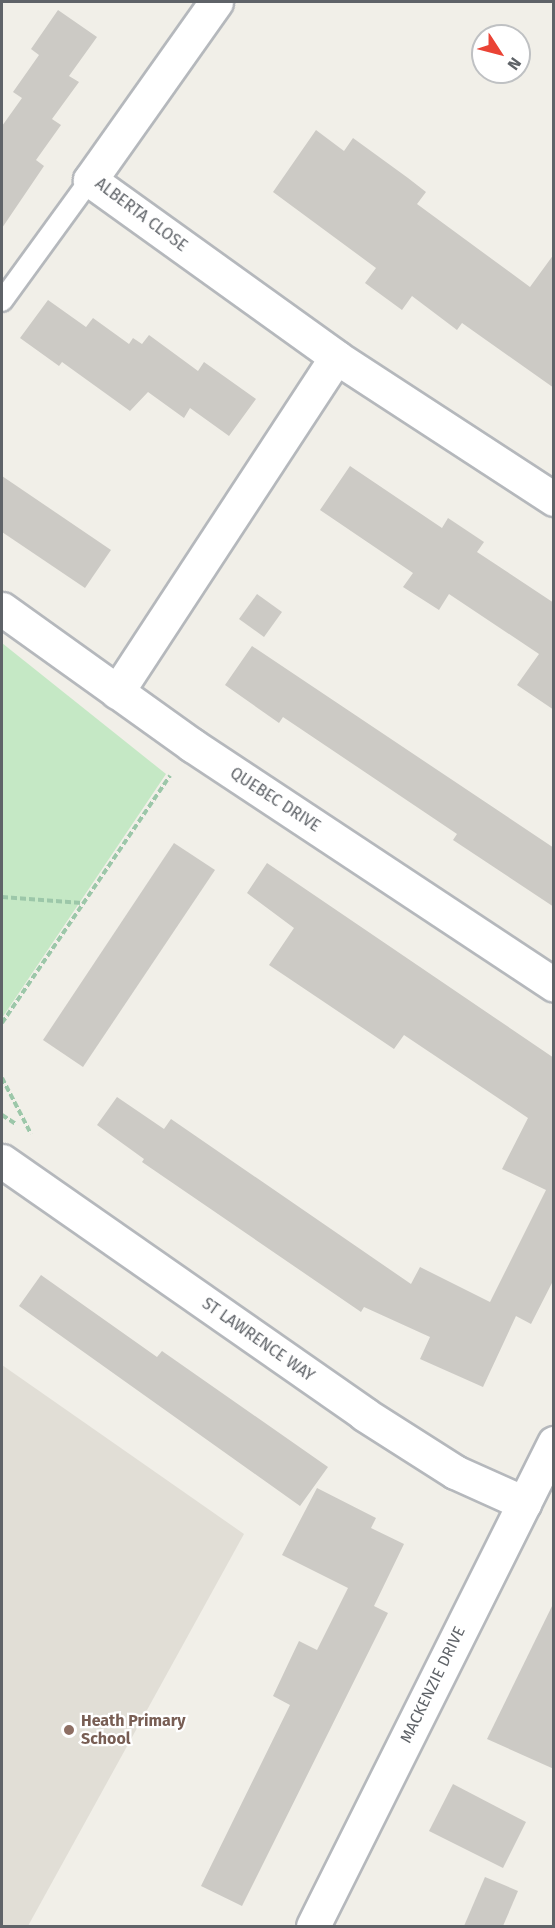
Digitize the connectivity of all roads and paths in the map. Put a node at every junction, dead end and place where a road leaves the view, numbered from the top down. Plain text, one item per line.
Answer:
1 (216, 2) edge
2 (90, 180) junction
3 (2, 301) edge
4 (336, 357) junction
5 (554, 499) edge
6 (2, 609) edge
7 (117, 692) junction
8 (192, 745) junction
9 (2, 897) edge
10 (82, 903) junction
11 (554, 985) edge
12 (2, 1023) edge
13 (2, 1161) edge
14 (554, 1443) edge
15 (524, 1503) junction
16 (314, 1926) edge

1 - 2 street, ALBERTA CLOSE
2 - 3 lane
2 - 4 street, ALBERTA CLOSE
4 - 5 street, ALBERTA CLOSE
4 - 7 street
6 - 7 street, QUEBEC DRIVE
7 - 8 street, QUEBEC DRIVE
8 - 10 path
8 - 11 street, QUEBEC DRIVE
9 - 10 path
10 - 12 path
13 - 15 street, ST LAWRENCE WAY
14 - 15 street, MACKENZIE DRIVE
15 - 16 street, MACKENZIE DRIVE

